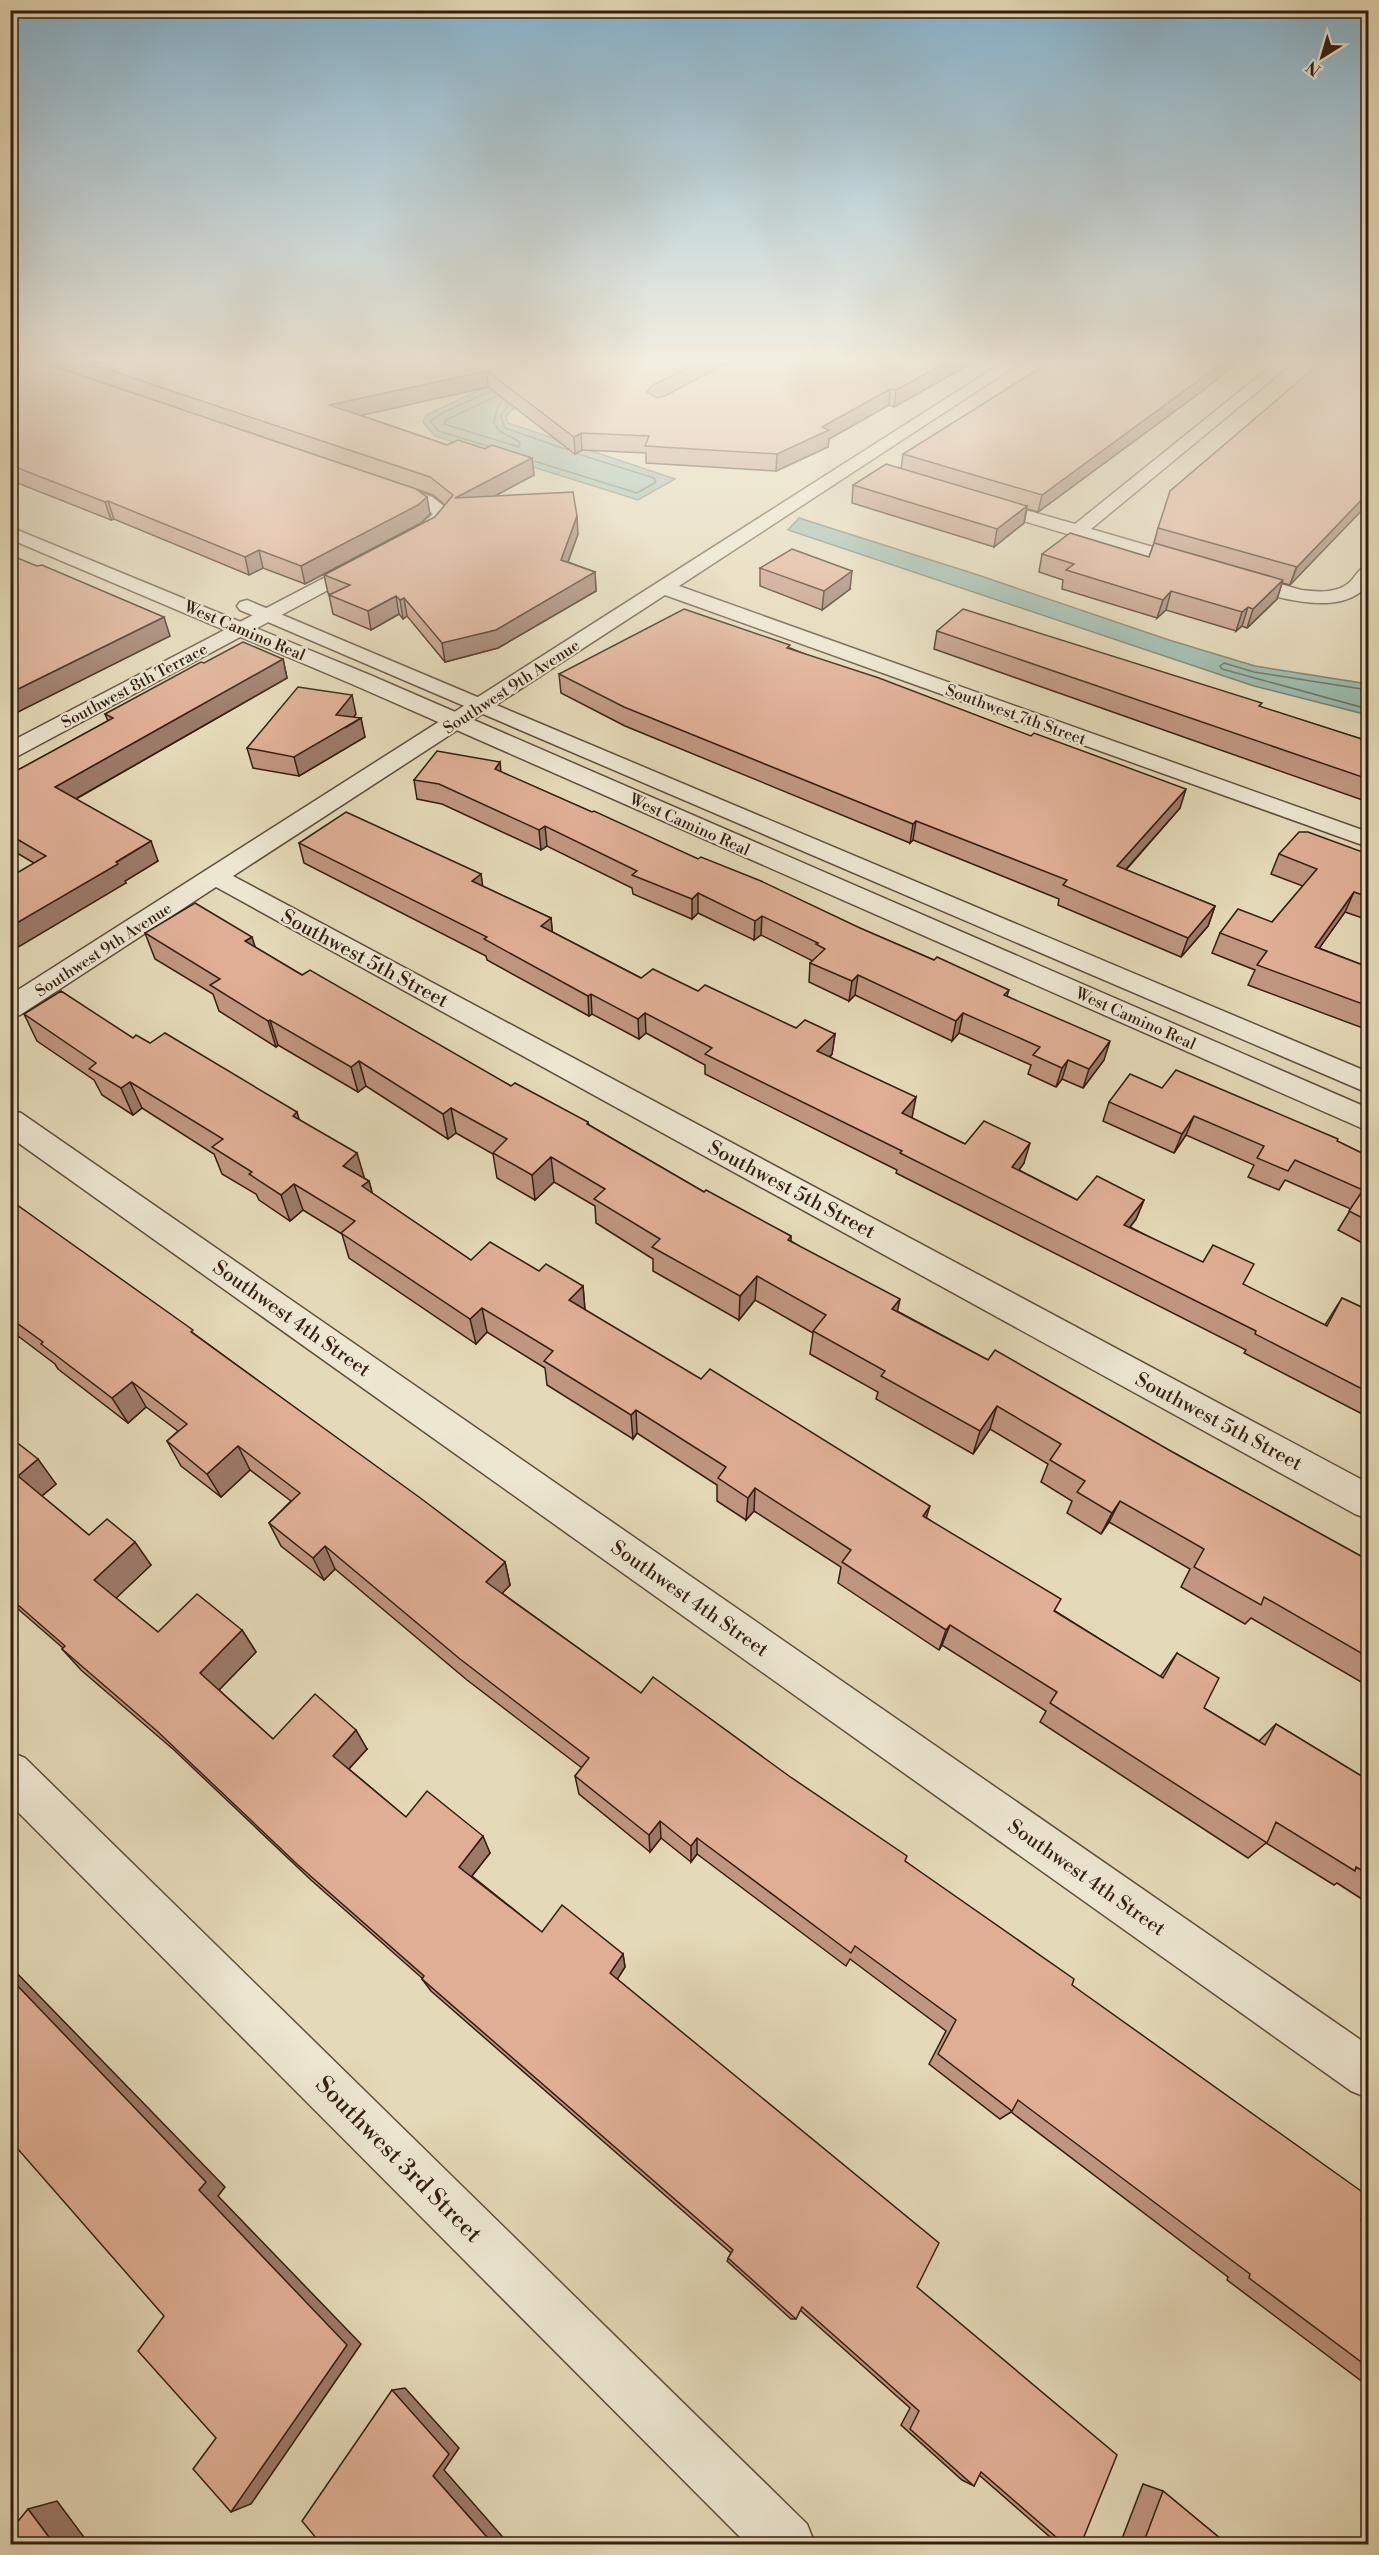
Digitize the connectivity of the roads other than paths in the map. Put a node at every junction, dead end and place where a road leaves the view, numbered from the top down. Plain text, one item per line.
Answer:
1 (371, 482) edge
2 (827, 482) edge
3 (1138, 482) edge
4 (966, 498) edge
5 (1078, 531) junction
6 (10, 532) edge
7 (398, 545) edge
8 (377, 556) edge
9 (1368, 572) edge
10 (664, 588) junction
11 (224, 597) dead end
12 (267, 615) junction
13 (241, 629) junction
14 (481, 706) junction
15 (456, 722) junction
16 (10, 751) edge
17 (1368, 840) edge
18 (216, 877) junction
19 (1119, 977) junction
20 (1097, 1001) junction
21 (10, 1008) edge
22 (1368, 1083) edge
23 (1368, 1120) edge
24 (10, 1121) edge
25 (1368, 1502) edge
26 (10, 1773) edge
27 (1368, 2074) edge
28 (787, 2544) edge

1 - 7 street
2 - 10 street, Southwest 9th Avenue
3 - 5 street
4 - 5 street
5 - 9 street
6 - 13 street, West Camino Real
8 - 12 street, Southwest 8th Terrace
10 - 14 street, Southwest 9th Avenue
10 - 17 street, Southwest 7th Street
11 - 12 street, West Camino Real
12 - 13 street, Southwest 8th Terrace
12 - 14 street, West Camino Real
13 - 15 street, West Camino Real
13 - 16 street, Southwest 8th Terrace
14 - 15 street, Southwest 9th Avenue
14 - 19 street, West Camino Real
15 - 18 street, Southwest 9th Avenue
15 - 20 street, West Camino Real
18 - 21 street, Southwest 9th Avenue
18 - 25 street, Southwest 5th Street
19 - 20 street
19 - 22 street, West Camino Real
20 - 23 street, West Camino Real
24 - 27 street, Southwest 4th Street
26 - 28 street, Southwest 3rd Street

